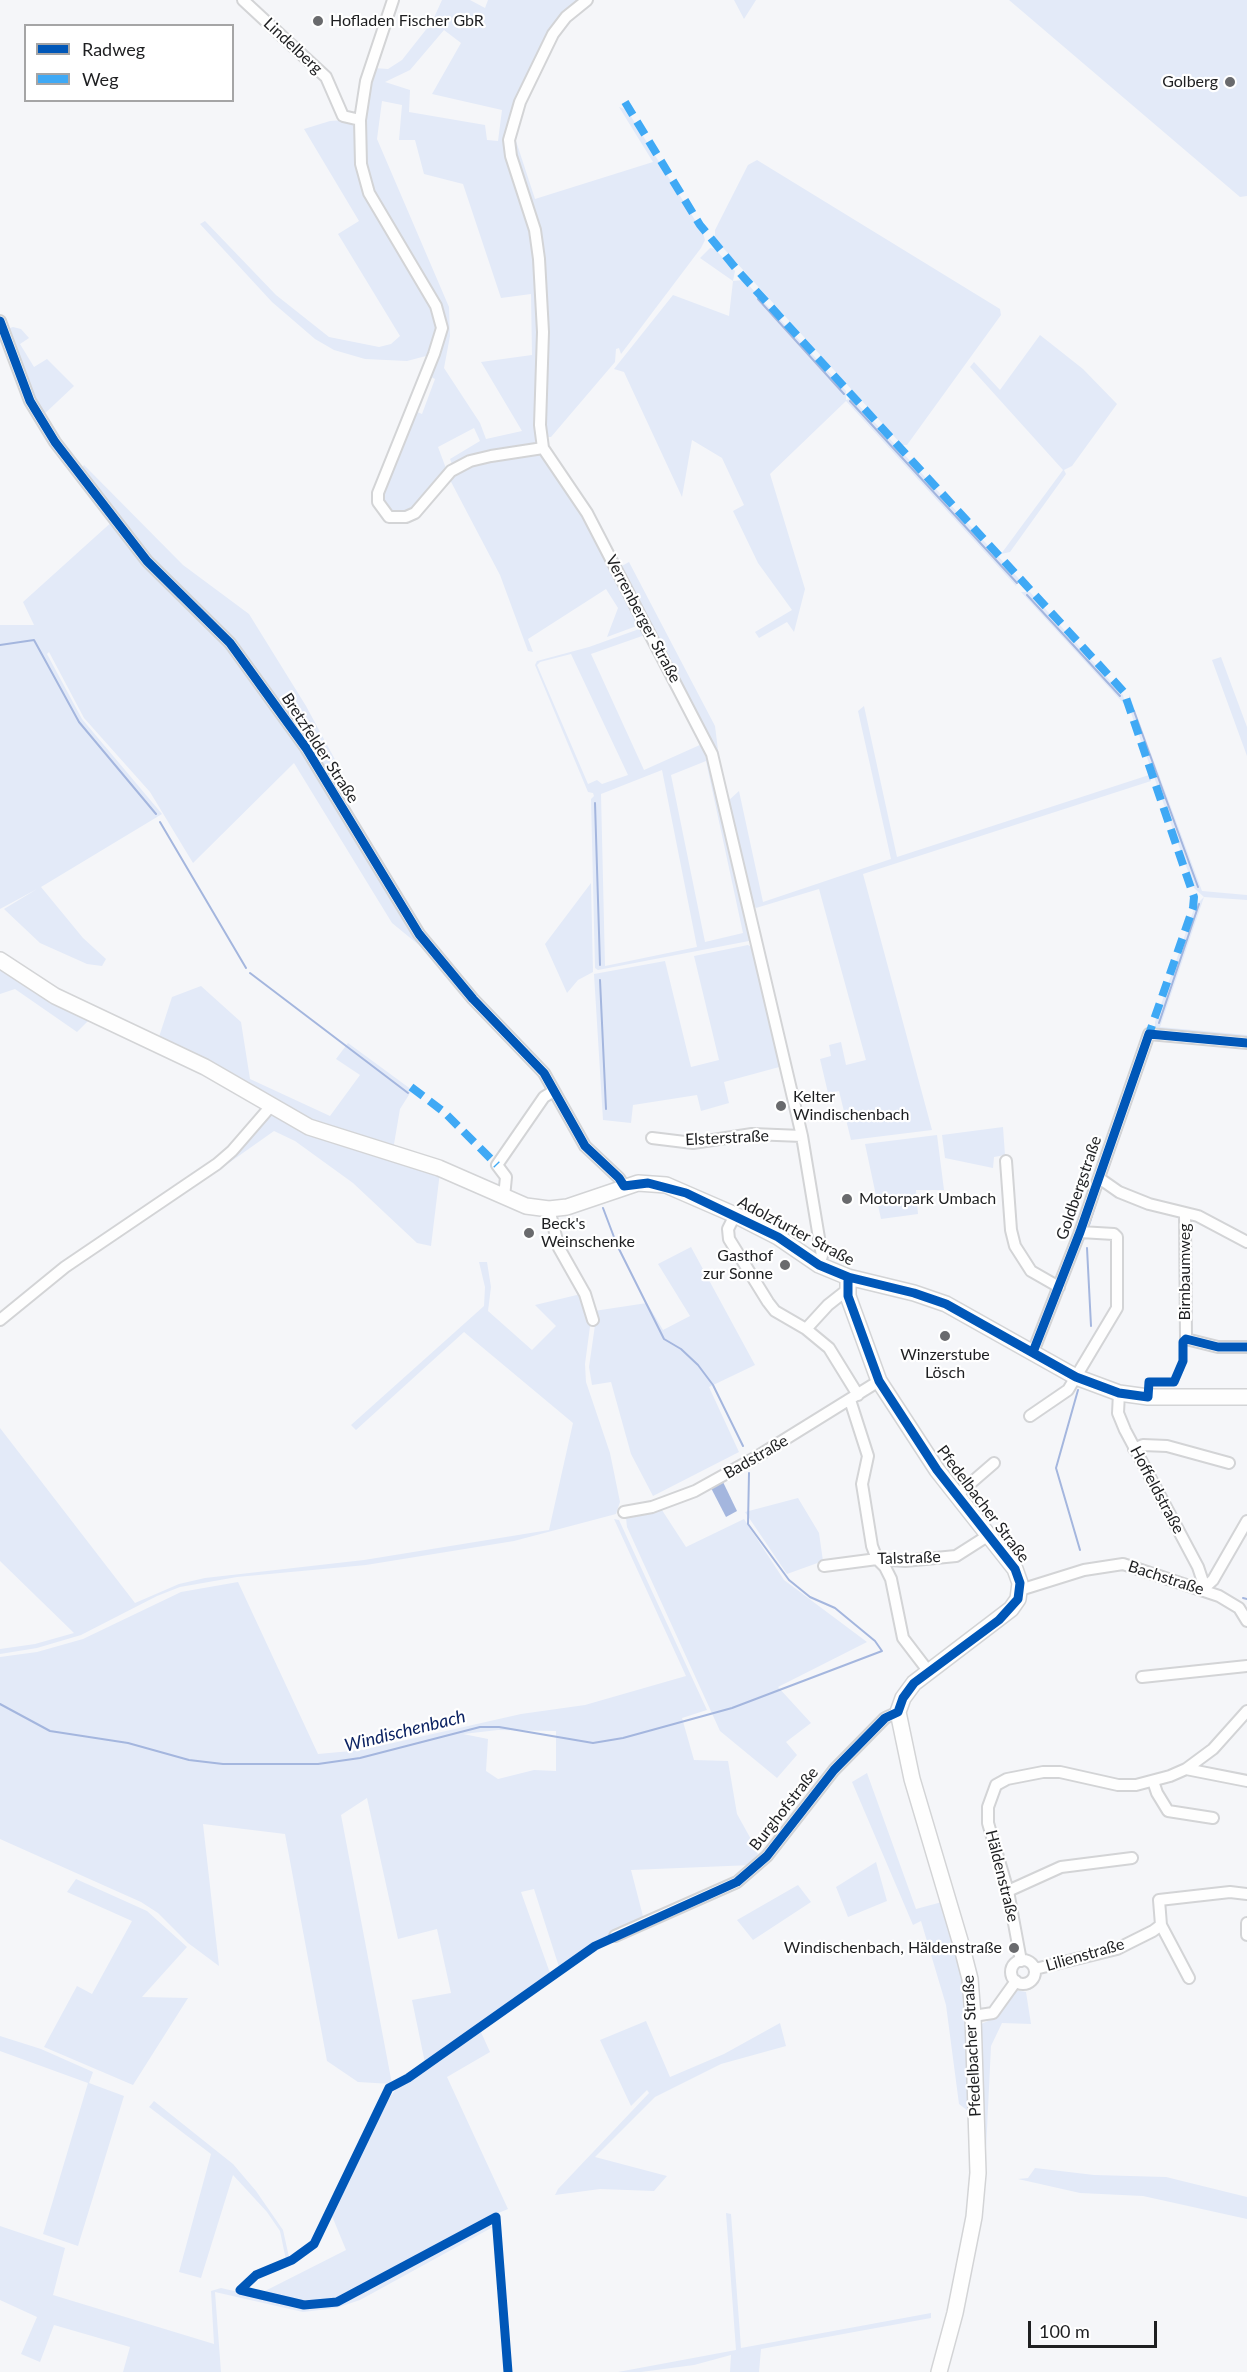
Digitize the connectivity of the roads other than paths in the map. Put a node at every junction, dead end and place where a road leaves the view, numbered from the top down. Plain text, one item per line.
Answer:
1 (243, 0) edge
2 (393, 0) edge
3 (587, 0) edge
4 (360, 120) junction
5 (0, 321) edge
6 (543, 448) junction
7 (0, 960) edge
8 (1247, 1043) edge
9 (554, 1091) junction
10 (271, 1106) junction
11 (802, 1136) junction
12 (652, 1138) dead end
13 (1006, 1161) dead end
14 (1099, 1178) junction
15 (624, 1186) junction
16 (504, 1197) junction
17 (549, 1209) junction
18 (735, 1215) junction
19 (1185, 1215) junction
20 (1080, 1232) junction
21 (1247, 1242) edge
22 (819, 1264) junction
23 (847, 1284) junction
24 (1059, 1287) junction
25 (0, 1320) edge
26 (593, 1320) dead end
27 (806, 1329) junction
28 (1247, 1347) edge
29 (1033, 1352) junction
30 (1076, 1377) junction
31 (879, 1381) junction
32 (1119, 1393) junction
33 (1247, 1397) edge
34 (854, 1398) junction
35 (1030, 1416) dead end
36 (1134, 1449) junction
37 (994, 1463) dead end
38 (1229, 1463) dead end
39 (957, 1495) junction
40 (624, 1512) dead end
41 (1247, 1521) edge
42 (989, 1536) junction
43 (877, 1559) junction
44 (824, 1566) dead end
45 (1204, 1587) junction
46 (1020, 1590) junction
47 (1247, 1621) edge
48 (1247, 1666) edge
49 (929, 1672) junction
50 (1142, 1677) dead end
51 (1247, 1711) edge
52 (898, 1712) junction
53 (1186, 1769) junction
54 (1247, 1780) edge
55 (1153, 1781) junction
56 (1213, 1818) dead end
57 (1132, 1858) dead end
58 (1008, 1891) junction
59 (1247, 1894) edge
60 (1247, 1923) edge
61 (1161, 1925) junction
62 (1247, 1935) edge
63 (615, 1936) dead end
64 (1021, 1961) junction
65 (1035, 1969) junction
66 (1189, 1978) dead end
67 (1016, 1982) junction
68 (973, 2016) junction
69 (939, 2372) edge

1 - 4 street, Lindelberg
2 - 4 street
3 - 6 street, Verrenberger Straße
4 - 6 street
5 - 9 street, Bretzfelder Straße
6 - 11 street, Verrenberger Straße
7 - 10 main road, Adolzfurter Straße
8 - 14 street, Goldbergstraße
9 - 15 street, Bretzfelder Straße
9 - 16 street
10 - 16 main road, Adolzfurter Straße
10 - 25 street
11 - 12 street, Elsterstraße
11 - 22 street, Verrenberger Straße
13 - 24 street
14 - 19 street
14 - 20 street, Goldbergstraße
15 - 17 main road, Adolzfurter Straße
15 - 18 main road, Adolzfurter Straße
16 - 17 main road, Adolzfurter Straße
17 - 26 street
18 - 22 main road, Adolzfurter Straße
18 - 27 street
19 - 21 street
19 - 28 street, Birnbaumweg
20 - 24 street, Goldbergstraße
20 - 30 street
22 - 23 main road, Adolzfurter Straße
23 - 27 street
23 - 29 main road, Adolzfurter Straße
23 - 31 main road, Pfedelbacher Straße
24 - 29 street, Goldbergstraße
27 - 34 street
29 - 30 main road, Adolzfurter Straße
30 - 32 main road, Adolzfurter Straße
30 - 35 street
31 - 34 street, Badstraße
31 - 39 main road, Pfedelbacher Straße
32 - 33 main road, Adolzfurter Straße
32 - 36 street, Hoffeldstraße
34 - 40 street, Badstraße
34 - 43 street
36 - 38 street
36 - 45 street, Hoffeldstraße
37 - 39 street
39 - 42 main road, Pfedelbacher Straße
41 - 45 street
42 - 43 street, Talstraße
42 - 46 main road, Pfedelbacher Straße
43 - 44 street, Talstraße
43 - 49 street
45 - 46 street, Bachstraße
45 - 47 street, Bachstraße
46 - 49 main road, Pfedelbacher Straße
48 - 50 street
49 - 52 main road, Pfedelbacher Straße
51 - 53 street, Häldenstraße
52 - 63 street, Burghofstraße
52 - 68 main road, Pfedelbacher Straße
53 - 54 street
53 - 55 street, Häldenstraße
55 - 56 street
55 - 58 street, Häldenstraße
57 - 58 street
58 - 64 street, Häldenstraße
59 - 61 street
60 - 62 street
61 - 65 street, Lilienstraße
61 - 66 street
64 - 65 street, Lilienstraße
64 - 67 street, Lilienstraße
65 - 67 street, Lilienstraße
67 - 68 street, Lilienstraße
68 - 69 main road, Pfedelbacher Straße

